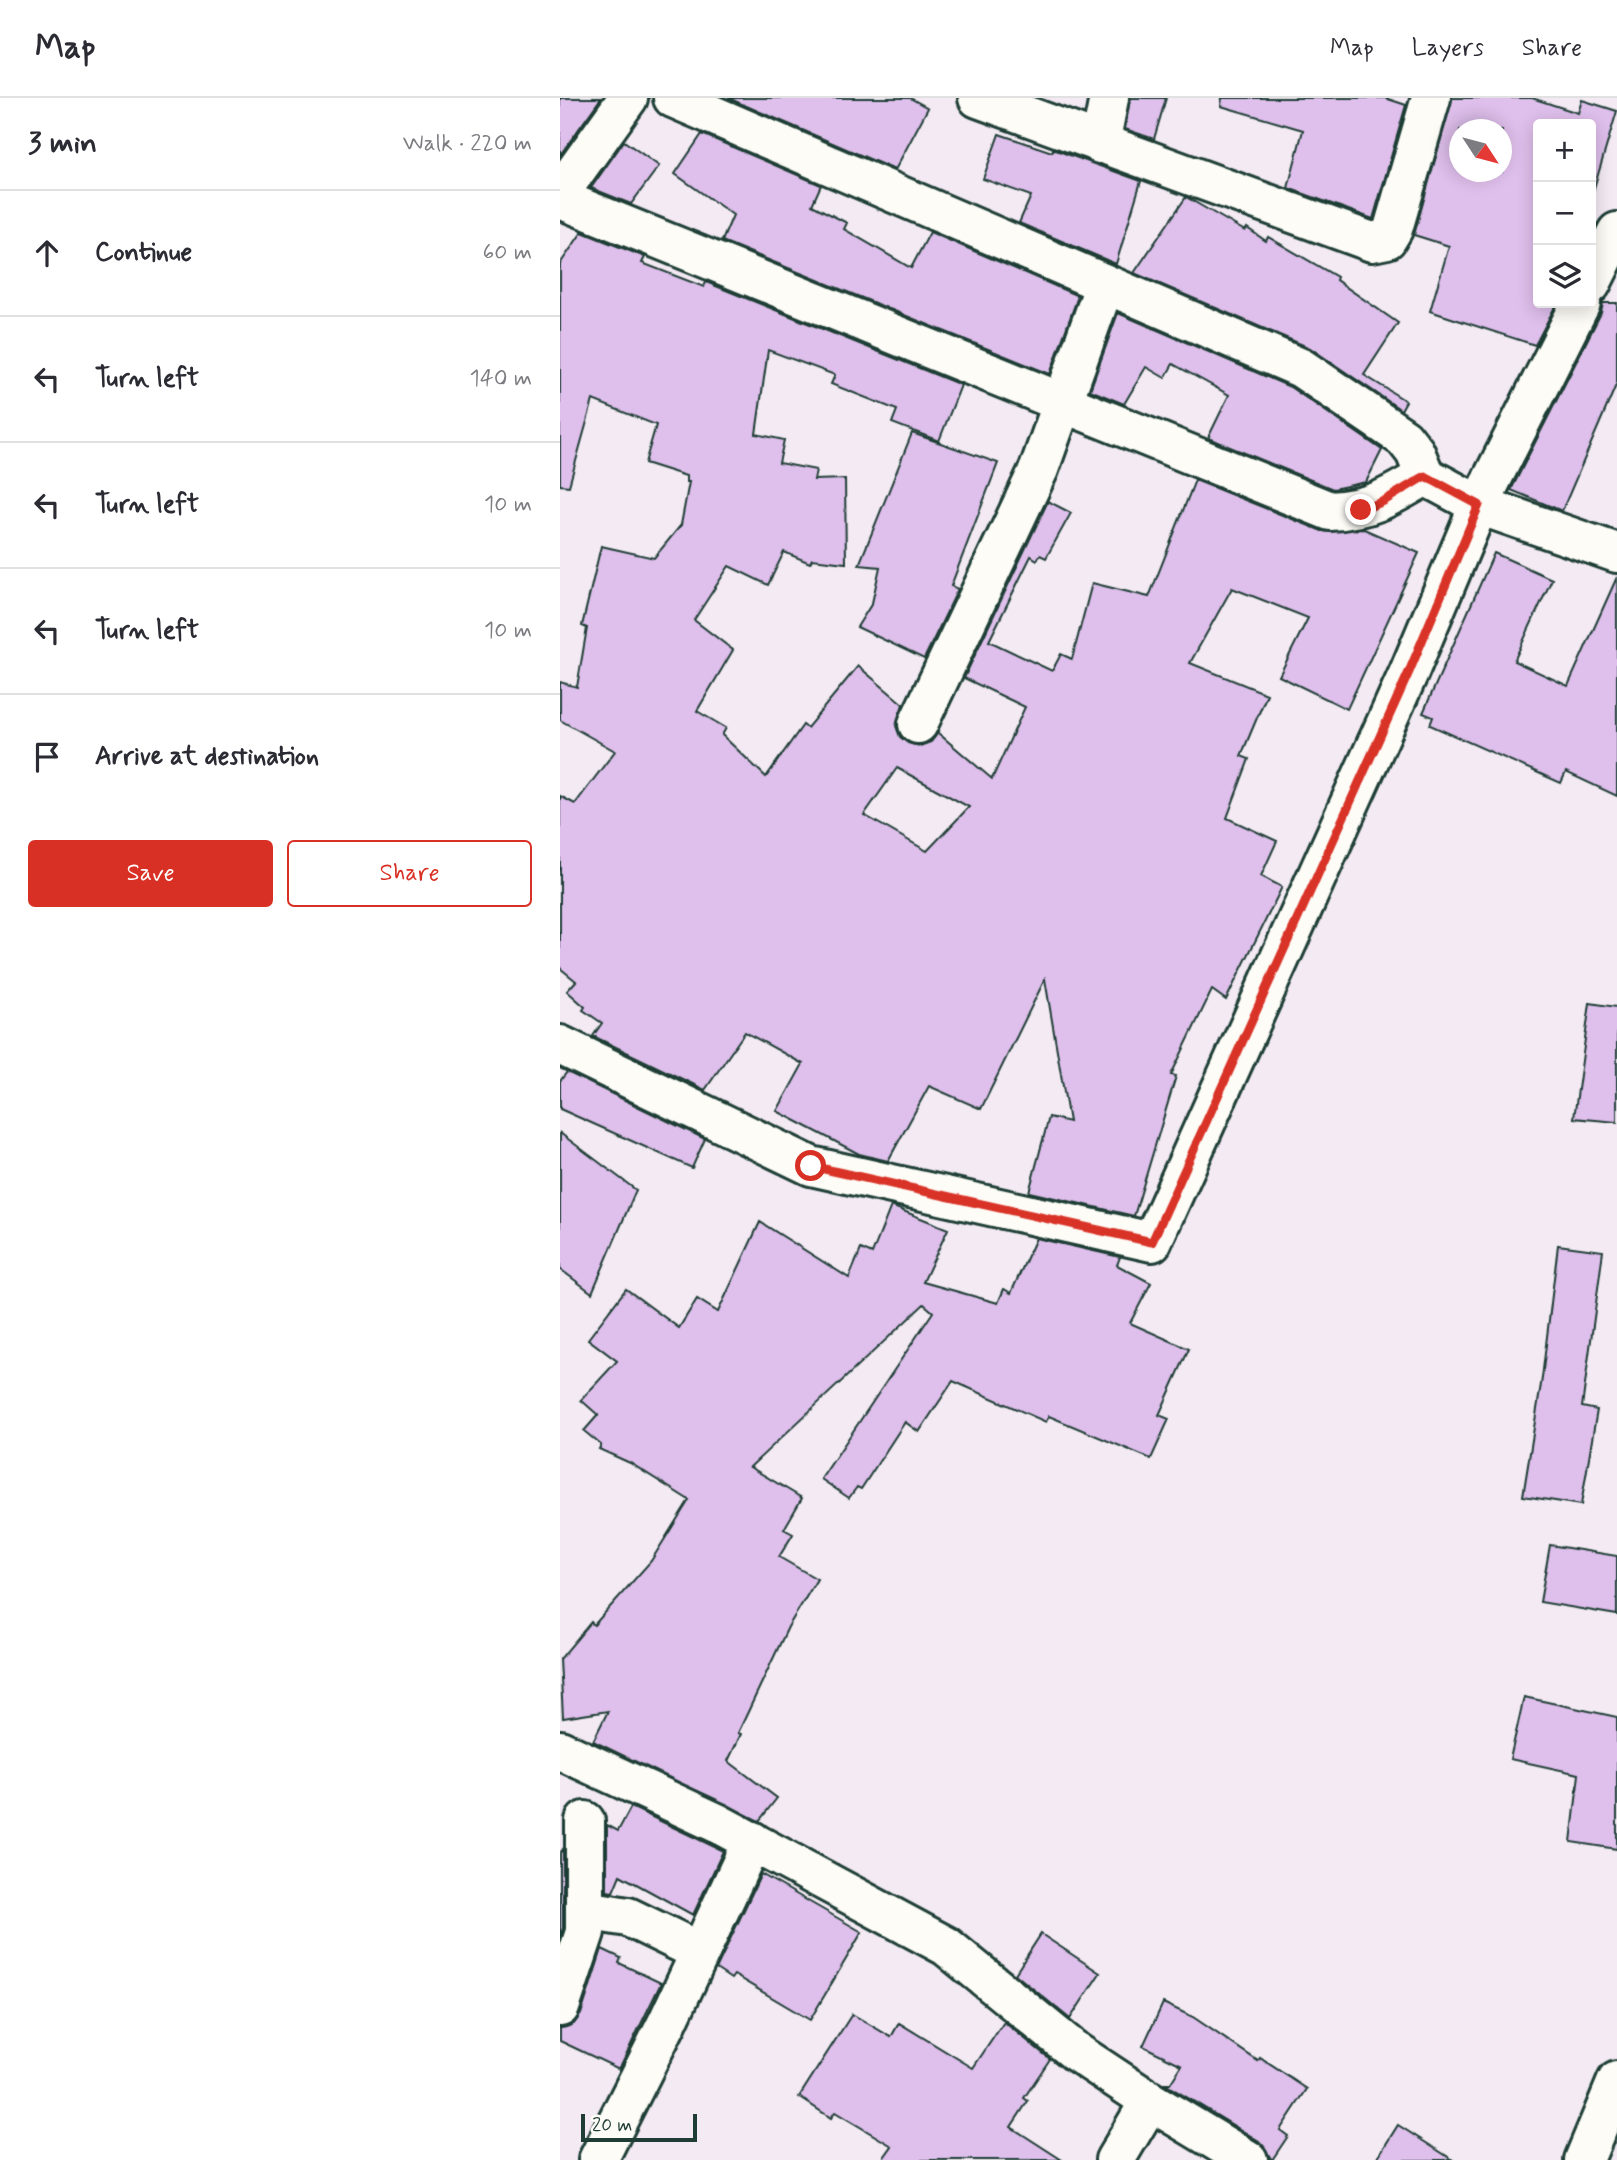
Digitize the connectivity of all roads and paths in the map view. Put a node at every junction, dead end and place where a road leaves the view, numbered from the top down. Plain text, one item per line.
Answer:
1 (628, 98) edge
2 (673, 98) edge
3 (978, 98) edge
4 (1109, 98) edge
5 (1431, 98) edge
6 (1100, 144) junction
7 (560, 193) edge
8 (560, 199) edge
9 (1617, 232) edge
10 (1596, 274) edge
11 (1105, 284) junction
12 (1578, 308) edge
13 (1064, 402) junction
14 (1425, 476) junction
15 (1479, 505) junction
16 (1617, 553) edge
17 (918, 724) dead end
18 (560, 1045) edge
19 (560, 1750) edge
20 (617, 1777) junction
21 (573, 1832) edge
22 (752, 1841) junction
23 (584, 1910) junction
24 (700, 1952) junction
25 (560, 2007) edge
26 (1617, 2081) edge
27 (1150, 2101) junction
28 (598, 2160) edge
29 (1115, 2160) edge
30 (1248, 2160) edge
31 (1584, 2160) edge

1 - 7 street
2 - 11 street
3 - 6 street
4 - 6 street
5 - 6 street
8 - 13 street
9 - 10 street
11 - 13 street
11 - 14 street
12 - 15 street
13 - 14 street
13 - 17 street
14 - 15 street
15 - 16 street
15 - 18 street
19 - 20 street
20 - 21 street
20 - 22 street
21 - 23 street
22 - 24 street
22 - 27 street
23 - 24 street
23 - 25 street
24 - 28 street
26 - 31 street
27 - 29 street
27 - 30 street

